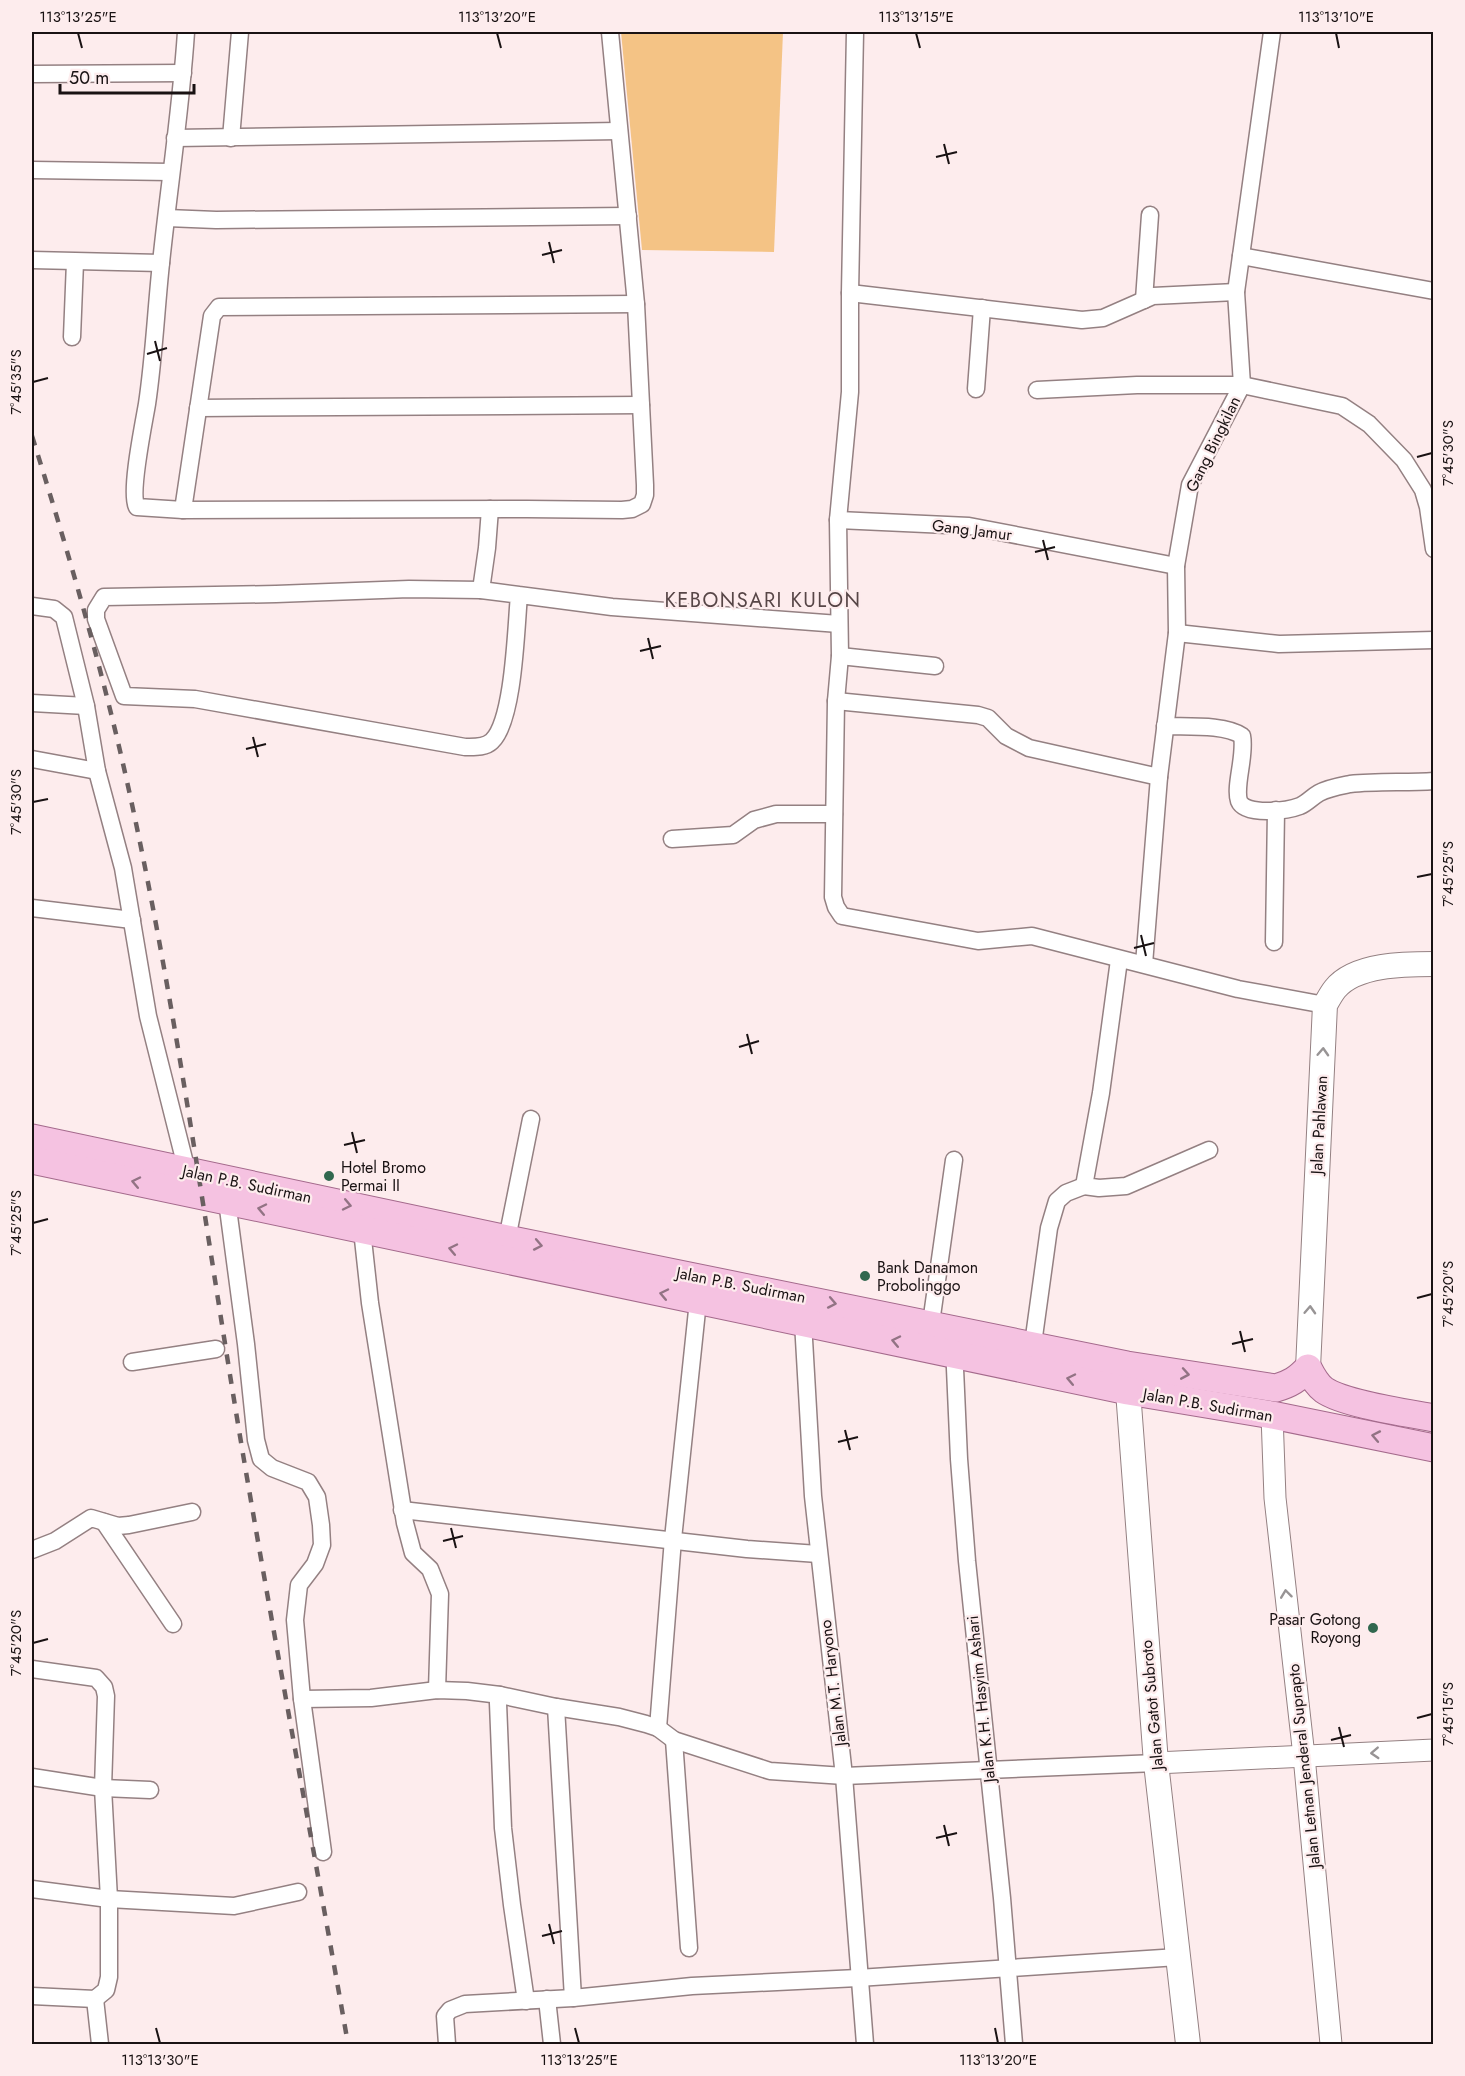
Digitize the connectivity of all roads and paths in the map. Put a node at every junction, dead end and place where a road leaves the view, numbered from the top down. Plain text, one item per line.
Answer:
1 (186, 32) edge
2 (240, 32) edge
3 (610, 32) edge
4 (855, 32) edge
5 (1272, 32) edge
6 (183, 73) junction
7 (32, 74) edge
8 (619, 131) junction
9 (175, 138) junction
10 (231, 138) junction
11 (32, 170) edge
12 (171, 172) junction
13 (1150, 215) dead end
14 (628, 216) junction
15 (167, 218) junction
16 (1241, 256) junction
17 (32, 260) edge
18 (75, 262) junction
19 (161, 263) junction
20 (1434, 291) edge
21 (1236, 292) junction
22 (850, 293) junction
23 (1144, 300) junction
24 (636, 304) junction
25 (982, 308) junction
26 (72, 337) dead end
27 (1242, 386) junction
28 (976, 389) dead end
29 (1037, 390) dead end
30 (641, 405) junction
31 (198, 408) junction
32 (490, 509) junction
33 (183, 510) junction
34 (838, 520) junction
35 (1434, 549) edge
36 (1176, 566) junction
37 (482, 590) junction
38 (519, 595) junction
39 (32, 606) edge
40 (839, 624) junction
41 (1177, 633) junction
42 (1434, 640) edge
43 (840, 656) junction
44 (935, 666) dead end
45 (836, 701) junction
46 (32, 703) edge
47 (78, 706) junction
48 (1165, 726) junction
49 (32, 759) edge
50 (97, 771) junction
51 (1159, 777) junction
52 (1434, 781) edge
53 (1276, 810) junction
54 (834, 814) junction
55 (672, 839) dead end
56 (32, 908) edge
57 (132, 921) junction
58 (1274, 942) dead end
59 (1119, 960) junction
60 (1144, 964) junction
61 (1434, 964) edge
62 (1325, 1005) junction
63 (531, 1119) dead end
64 (32, 1138) edge
65 (1209, 1150) dead end
66 (954, 1160) dead end
67 (32, 1161) edge
68 (187, 1171) junction
69 (1084, 1186) junction
70 (226, 1202) junction
71 (362, 1230) junction
72 (507, 1239) junction
73 (698, 1301) junction
74 (803, 1322) junction
75 (946, 1335) junction
76 (1033, 1344) junction
77 (216, 1348) dead end
78 (132, 1362) dead end
79 (1127, 1365) junction
80 (1308, 1368) junction
81 (1128, 1391) junction
82 (1272, 1415) junction
83 (1434, 1418) edge
84 (1434, 1448) edge
85 (402, 1510) junction
86 (192, 1512) dead end
87 (104, 1522) junction
88 (673, 1539) junction
89 (32, 1550) edge
90 (818, 1554) junction
91 (173, 1624) dead end
92 (32, 1669) edge
93 (437, 1690) junction
94 (500, 1695) junction
95 (302, 1699) junction
96 (556, 1707) junction
97 (658, 1728) junction
98 (674, 1740) junction
99 (1434, 1750) edge
100 (1304, 1756) junction
101 (1156, 1763) junction
102 (988, 1771) junction
103 (844, 1776) junction
104 (32, 1778) edge
105 (103, 1788) junction
106 (150, 1790) dead end
107 (323, 1852) dead end
108 (32, 1889) edge
109 (298, 1892) dead end
110 (109, 1899) junction
111 (689, 1948) dead end
112 (1178, 1957) junction
113 (1008, 1969) junction
114 (858, 1978) junction
115 (32, 1996) edge
116 (573, 1998) junction
117 (94, 1999) junction
118 (547, 1999) junction
119 (526, 2001) junction
120 (100, 2044) edge
121 (447, 2044) edge
122 (552, 2044) edge
123 (865, 2044) edge
124 (1014, 2044) edge
125 (1188, 2044) edge
126 (1331, 2044) edge

1 - 6 street
2 - 10 street
3 - 8 street
4 - 22 street
5 - 16 street, Gang Bingkilan
6 - 7 street
6 - 9 street
8 - 10 street
8 - 14 street
9 - 10 street
9 - 12 street
11 - 12 street
12 - 15 street
13 - 23 street
14 - 15 street
14 - 24 street
15 - 19 street
16 - 20 street
16 - 21 street, Gang Bingkilan
17 - 18 street
18 - 19 street
18 - 26 street
19 - 33 street
21 - 23 street
21 - 27 street, Gang Bingkilan
22 - 25 street
22 - 34 street
23 - 25 street
24 - 30 street
24 - 31 street
25 - 28 street
27 - 29 street
27 - 35 street
27 - 36 street, Gang Bingkilan
30 - 31 street
30 - 32 street
31 - 33 street
32 - 33 street
32 - 37 street
34 - 36 street, Gang Jamur
34 - 40 street
36 - 41 street, Gang Bingkilan
37 - 38 street
37 - 38 street
38 - 40 street
39 - 47 street
40 - 43 street
41 - 42 street
41 - 48 street, Gang Bingkilan
43 - 44 street
43 - 45 street
45 - 51 street
45 - 54 street
46 - 47 street
47 - 50 street
48 - 51 street, Gang Bingkilan
48 - 53 street
49 - 50 street
50 - 57 street
51 - 60 street, Gang Bingkilan
52 - 53 street
53 - 58 street
54 - 55 street
54 - 59 street
56 - 57 street
57 - 68 street
59 - 60 street
59 - 69 street
60 - 62 street
61 - 62 main road
80 -> 62 main road, Jalan Pahlawan
63 - 72 street
64 - 68 main road, Jalan P.B. Sudirman
65 - 69 street
66 - 75 street, Jalan K.H. Hasyim Ashari
70 -> 67 main road, Jalan P.B. Sudirman
68 -> 72 main road, Jalan P.B. Sudirman
69 - 76 street
71 -> 70 main road, Jalan P.B. Sudirman
70 - 95 street
73 -> 71 main road, Jalan P.B. Sudirman
71 - 85 street
72 -> 75 main road, Jalan P.B. Sudirman
73 - 74 main road, Jalan P.B. Sudirman
73 - 88 street
75 -> 74 main road, Jalan P.B. Sudirman
74 - 90 street, Jalan M.T. Haryono
75 - 76 main road, Jalan P.B. Sudirman
81 -> 75 main road, Jalan P.B. Sudirman
75 - 102 street, Jalan K.H. Hasyim Ashari
76 - 79 main road, Jalan P.B. Sudirman
77 - 78 street
79 -> 80 main road, Jalan P.B. Sudirman
79 - 81 street, Jalan Gatot Subroto
80 - 83 main road
81 - 82 main road, Jalan P.B. Sudirman
81 - 101 main road, Jalan Gatot Subroto
84 -> 82 main road, Jalan P.B. Sudirman
100 -> 82 street, Jalan Letnan Jenderal Suprapto
85 - 88 street
85 - 93 street
86 - 87 street
87 - 89 street
87 - 91 street
88 - 90 street
88 - 97 street
90 - 103 street, Jalan M.T. Haryono
92 - 105 street
93 - 94 street
93 - 95 street
94 - 96 street
94 - 119 street
95 - 107 street
96 - 97 street
96 - 116 street
97 - 98 street
98 - 103 street
98 - 111 street
99 -> 100 street
100 - 101 street
100 - 126 street, Jalan Letnan Jenderal Suprapto
101 - 102 street
101 - 112 main road, Jalan Gatot Subroto
102 - 103 street
102 - 113 street, Jalan K.H. Hasyim Ashari
103 - 114 street, Jalan M.T. Haryono
104 - 105 street
105 - 106 street
105 - 110 street
108 - 110 street
109 - 110 street
110 - 117 street
112 - 113 street
112 - 125 main road, Jalan Gatot Subroto
113 - 114 street
113 - 124 street, Jalan K.H. Hasyim Ashari
114 - 116 street
114 - 123 street, Jalan M.T. Haryono
115 - 117 street
116 - 118 street
117 - 120 street
118 - 119 street
118 - 122 street
119 - 121 street

